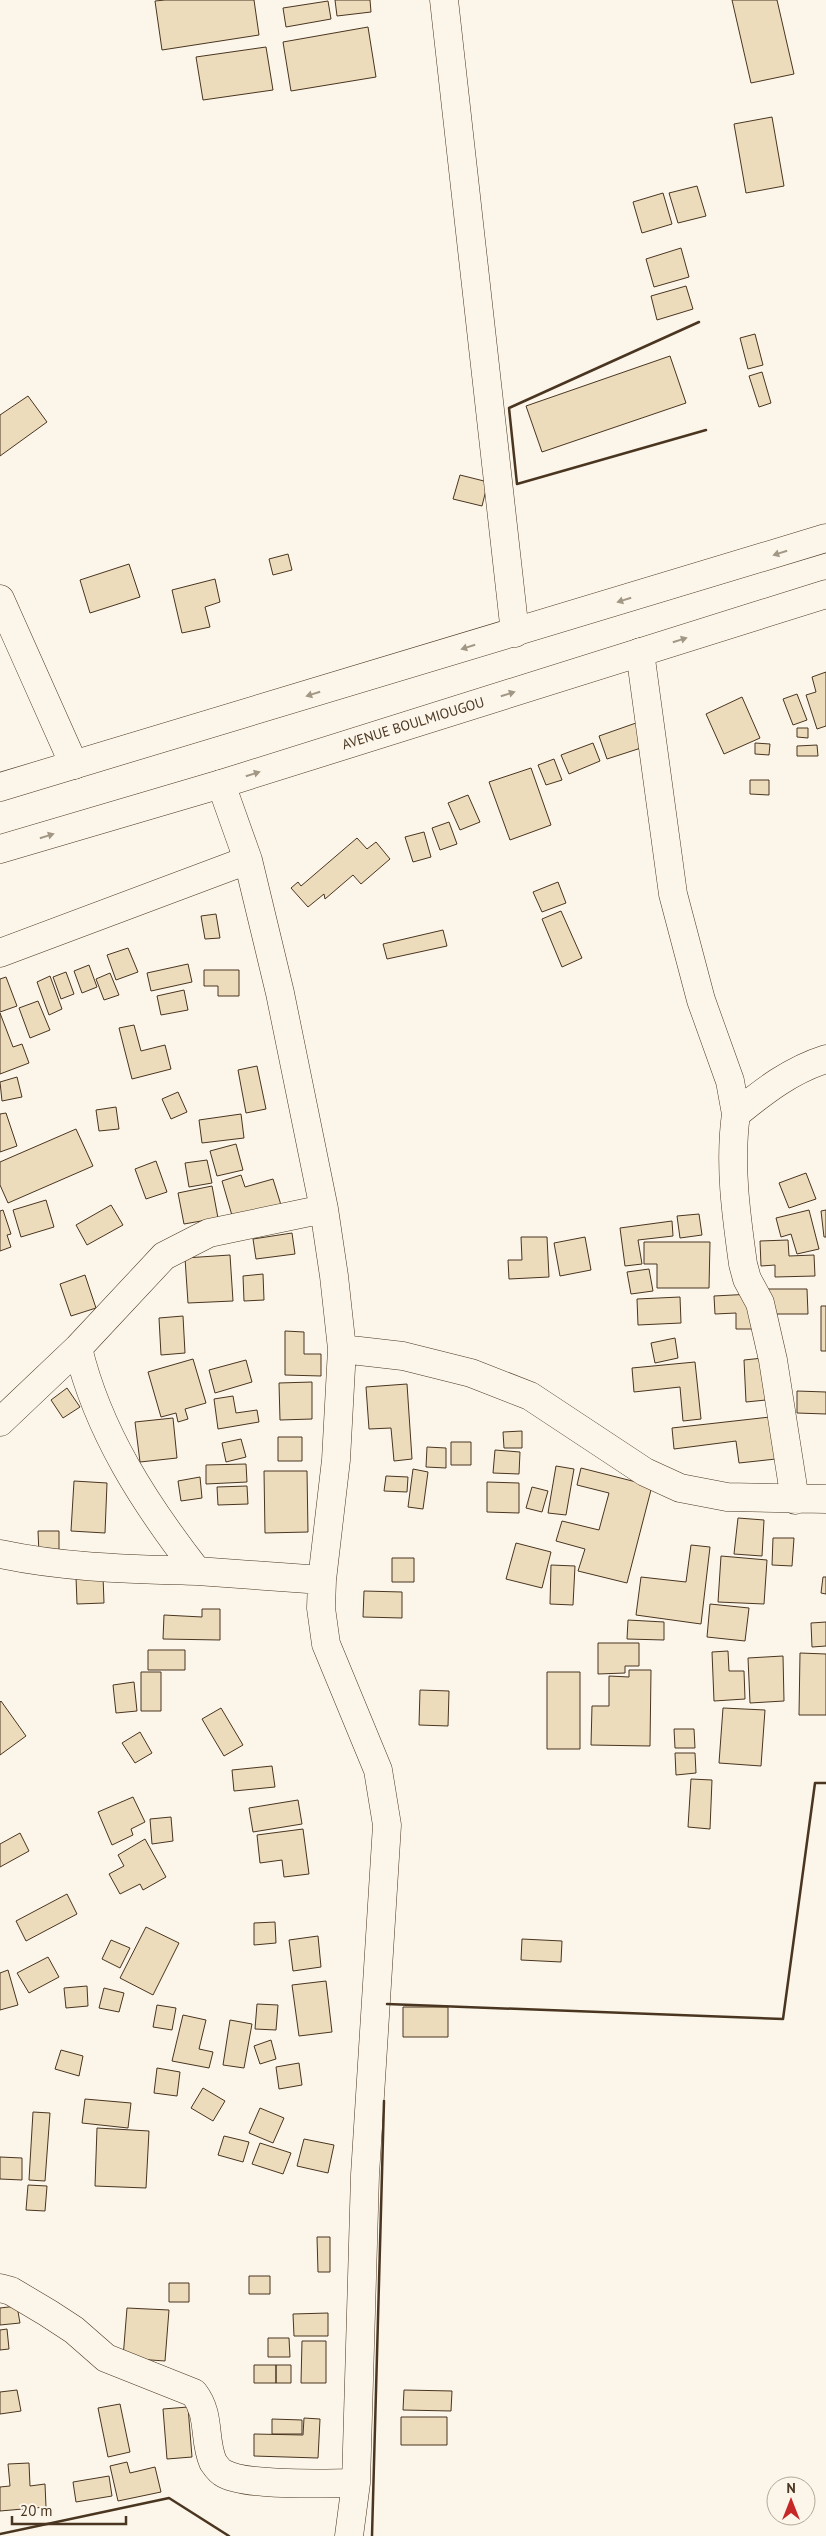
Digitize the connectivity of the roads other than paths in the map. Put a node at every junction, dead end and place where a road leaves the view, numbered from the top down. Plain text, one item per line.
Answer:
1 (444, 0) edge
2 (826, 538) edge
3 (826, 594) edge
4 (0, 598) edge
5 (515, 633) junction
6 (640, 652) junction
7 (74, 765) junction
8 (221, 784) junction
9 (0, 787) edge
10 (0, 850) edge
11 (248, 860) junction
12 (0, 953) edge
13 (826, 1059) edge
14 (736, 1114) junction
15 (324, 1209) junction
16 (78, 1348) junction
17 (342, 1349) junction
18 (0, 1422) edge
19 (826, 1499) edge
20 (795, 1500) junction
21 (0, 1554) edge
22 (197, 1572) junction
23 (322, 1580) junction
24 (0, 2288) edge
25 (356, 2483) junction
26 (349, 2536) edge

1 - 5 main road
2 -> 5 main road
6 -> 3 main road, AVENUE BOULMIOUGOU
4 - 7 main road
5 -> 7 main road
8 -> 6 main road, AVENUE BOULMIOUGOU
6 - 14 main road
7 - 9 main road
10 -> 8 main road, AVENUE BOULMIOUGOU
8 - 11 main road
11 - 12 main road
11 - 15 main road
13 - 14 main road
14 - 20 main road
15 - 16 main road
15 - 17 main road
16 - 18 main road
16 - 22 main road
17 - 20 main road
17 - 23 main road
19 - 20 main road
21 - 22 main road
22 - 23 main road
23 - 25 main road
24 - 25 main road
25 - 26 main road

